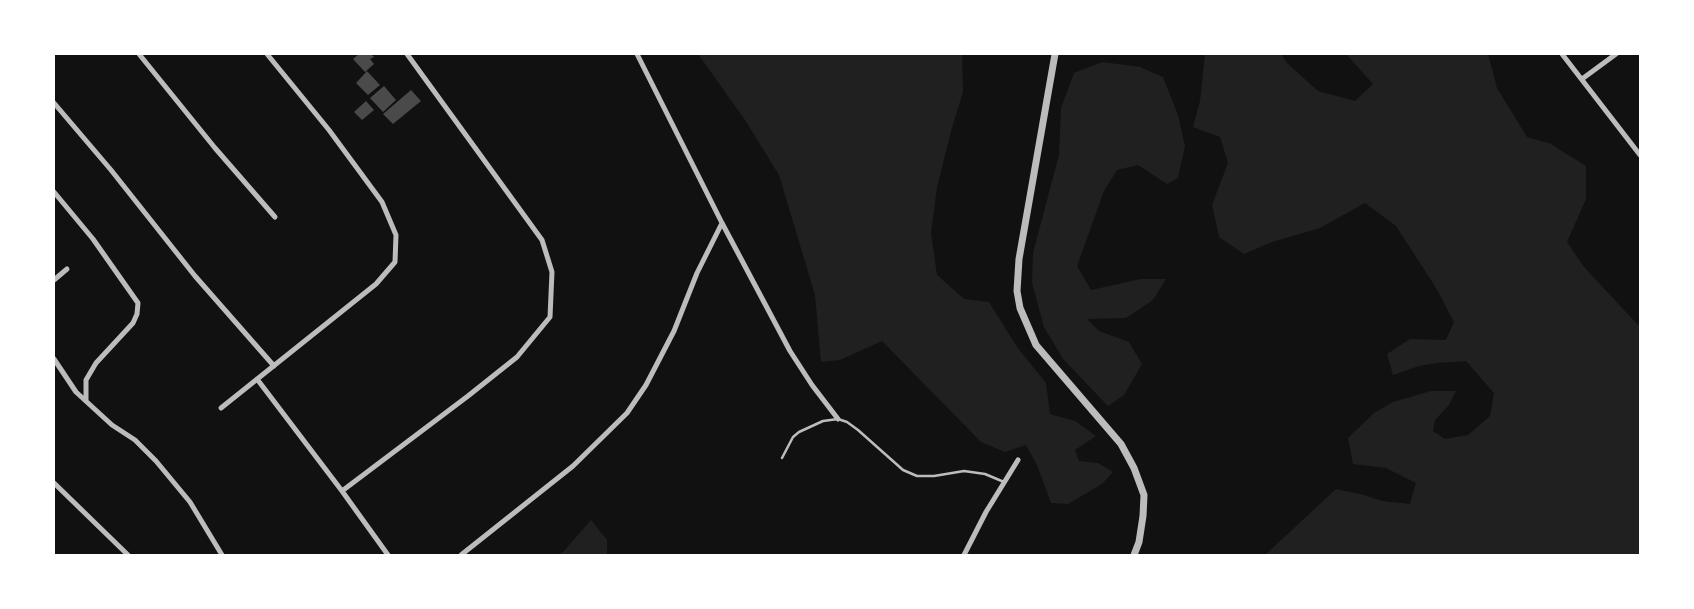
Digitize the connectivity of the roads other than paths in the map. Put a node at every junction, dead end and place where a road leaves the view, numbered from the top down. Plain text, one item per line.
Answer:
1 (139, 54) edge
2 (267, 54) edge
3 (407, 54) edge
4 (637, 54) edge
5 (1055, 54) edge
6 (1562, 54) edge
7 (1616, 54) edge
8 (1582, 79) junction
9 (54, 103) edge
10 (1640, 155) edge
11 (54, 192) edge
12 (275, 217) dead end
13 (722, 223) junction
14 (67, 269) dead end
15 (54, 280) edge
16 (54, 359) edge
17 (274, 366) junction
18 (257, 379) junction
19 (86, 401) junction
20 (221, 408) dead end
21 (838, 419) junction
22 (782, 458) dead end
23 (1018, 460) dead end
24 (1004, 482) junction
25 (54, 483) edge
26 (342, 491) junction
27 (128, 555) edge
28 (222, 555) edge
29 (388, 555) edge
30 (461, 555) edge
31 (964, 555) edge
32 (1134, 555) edge

1 - 12 street
2 - 17 street
3 - 26 street
4 - 13 street
5 - 32 street
6 - 8 street
7 - 8 street
8 - 10 street
9 - 17 street
11 - 19 street
13 - 21 street
13 - 30 street
14 - 15 street
16 - 19 street
17 - 18 street
18 - 20 street
18 - 26 street
19 - 28 street
21 - 22 lane
21 - 24 lane
23 - 24 street
24 - 31 street
25 - 27 street
26 - 29 street

